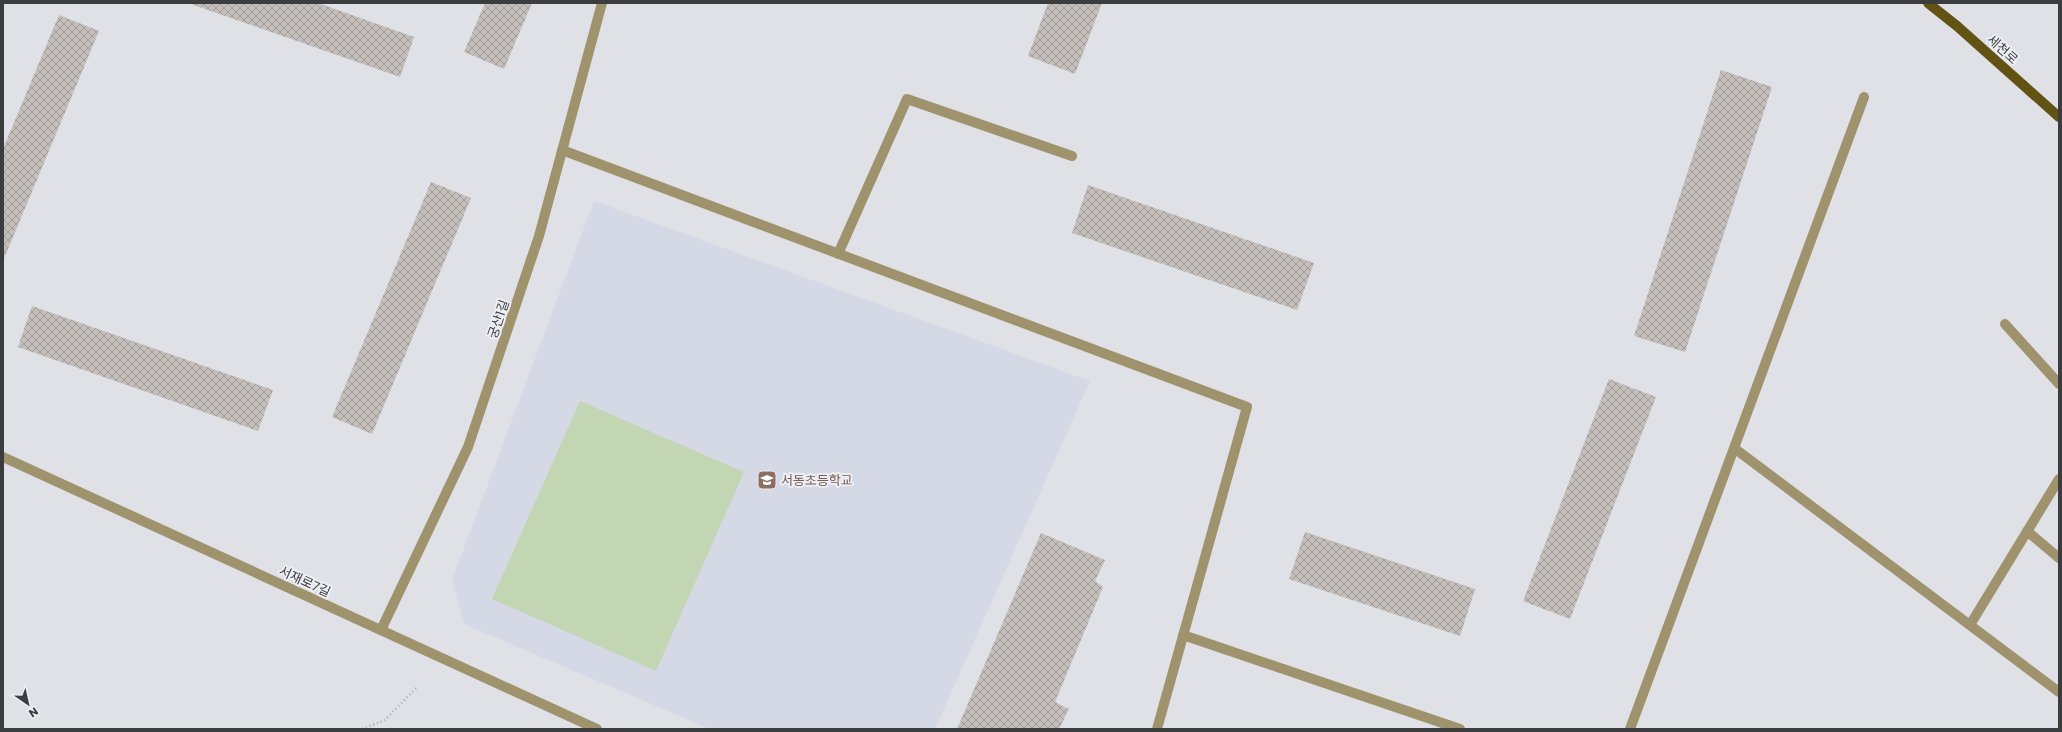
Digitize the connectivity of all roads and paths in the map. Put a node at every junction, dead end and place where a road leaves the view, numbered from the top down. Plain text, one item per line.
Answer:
1 (602, 3) edge
2 (1928, 3) edge
3 (1864, 97) dead end
4 (2059, 117) edge
5 (562, 150) junction
6 (1072, 156) dead end
7 (838, 254) junction
8 (2004, 324) dead end
9 (2059, 384) edge
10 (1734, 448) junction
11 (3, 457) edge
12 (2059, 479) edge
13 (2027, 531) junction
14 (2059, 558) edge
15 (1970, 625) junction
16 (381, 630) junction
17 (1183, 635) junction
18 (416, 687) dead end
19 (2059, 692) edge
20 (362, 729) edge
21 (597, 729) edge
22 (1157, 729) edge
23 (1460, 729) edge
24 (1630, 729) edge

1 - 5 street, 궁산1길
2 - 4 main road, 세천로
3 - 10 street
5 - 7 street
5 - 16 street, 궁산1길
6 - 7 street
7 - 17 street
8 - 9 street
10 - 15 street
10 - 24 street
11 - 16 street, 서재로7길
12 - 13 street
13 - 14 street
13 - 15 street
15 - 19 street
16 - 21 street, 서재로7길
17 - 22 street
17 - 23 street
18 - 20 path

